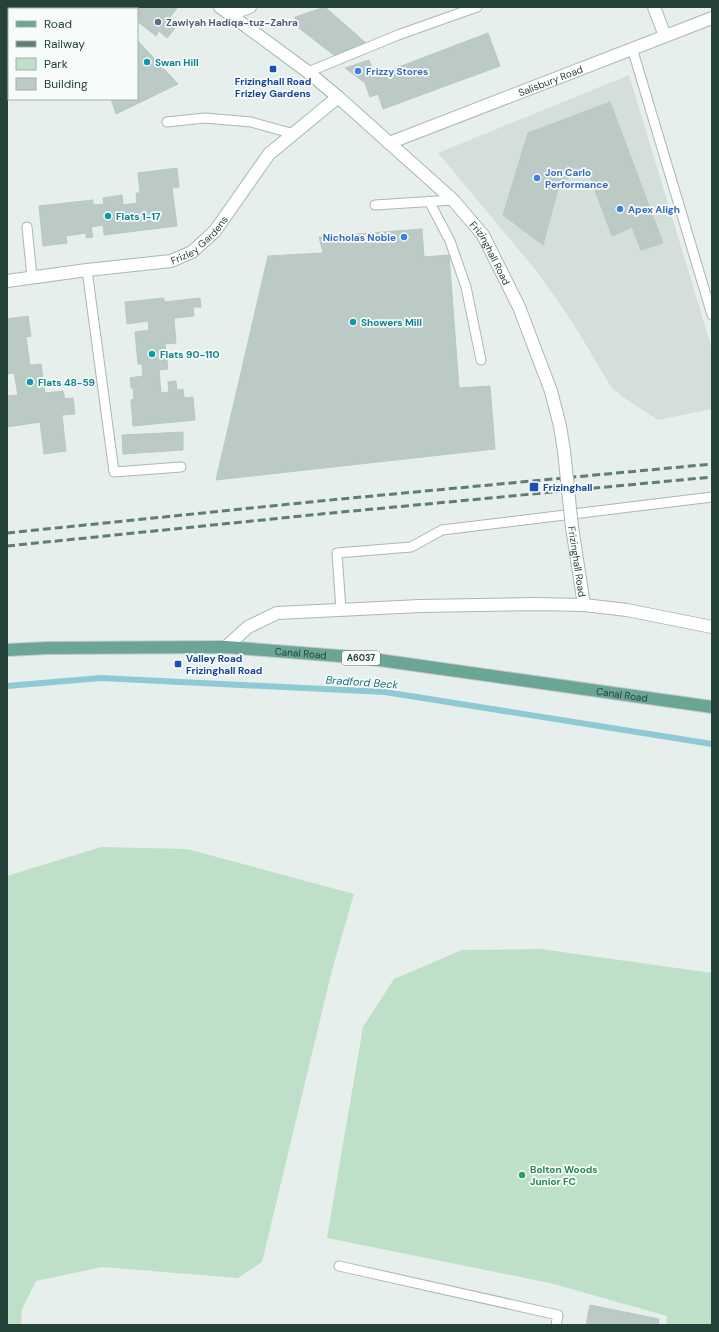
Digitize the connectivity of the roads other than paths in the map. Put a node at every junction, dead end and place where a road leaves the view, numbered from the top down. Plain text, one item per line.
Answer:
1 (220, 7) edge
2 (250, 7) edge
3 (477, 7) edge
4 (654, 7) edge
5 (230, 14) junction
6 (712, 18) edge
7 (665, 36) junction
8 (632, 48) junction
9 (308, 72) junction
10 (338, 97) junction
11 (167, 122) dead end
12 (294, 134) junction
13 (389, 143) junction
14 (453, 200) junction
15 (429, 201) junction
16 (375, 205) dead end
17 (27, 227) dead end
18 (87, 270) junction
19 (32, 278) junction
20 (7, 281) edge
21 (712, 314) edge
22 (481, 360) dead end
23 (181, 467) dead end
24 (712, 497) edge
25 (584, 605) junction
26 (341, 610) junction
27 (712, 627) edge
28 (226, 647) junction
29 (7, 650) edge
30 (712, 707) edge
31 (339, 1266) dead end
32 (556, 1325) edge

1 - 5 street, Frizinghall Road
2 - 5 street
3 - 9 lane
4 - 7 street
5 - 9 street, Frizinghall Road
6 - 7 street, Salisbury Road
7 - 8 street, Salisbury Road
8 - 13 street, Salisbury Road
8 - 21 lane
9 - 10 street, Frizinghall Road
10 - 12 street, Frizley Gardens
10 - 13 street, Frizinghall Road
11 - 12 lane
12 - 18 street, Frizley Gardens
13 - 14 street, Frizinghall Road
14 - 15 lane
14 - 25 street, Frizinghall Road, bridge
15 - 16 lane
15 - 22 lane
17 - 19 lane
18 - 19 street, Frizley Gardens
18 - 23 lane
19 - 20 street, Frizley Gardens
24 - 26 lane
25 - 26 street, Frizinghall Road
25 - 27 street, Frizinghall Road
26 - 28 street, Frizinghall Road
28 - 29 main road, Canal Road / A6037
28 - 30 main road, Canal Road / A6037
31 - 32 lane

